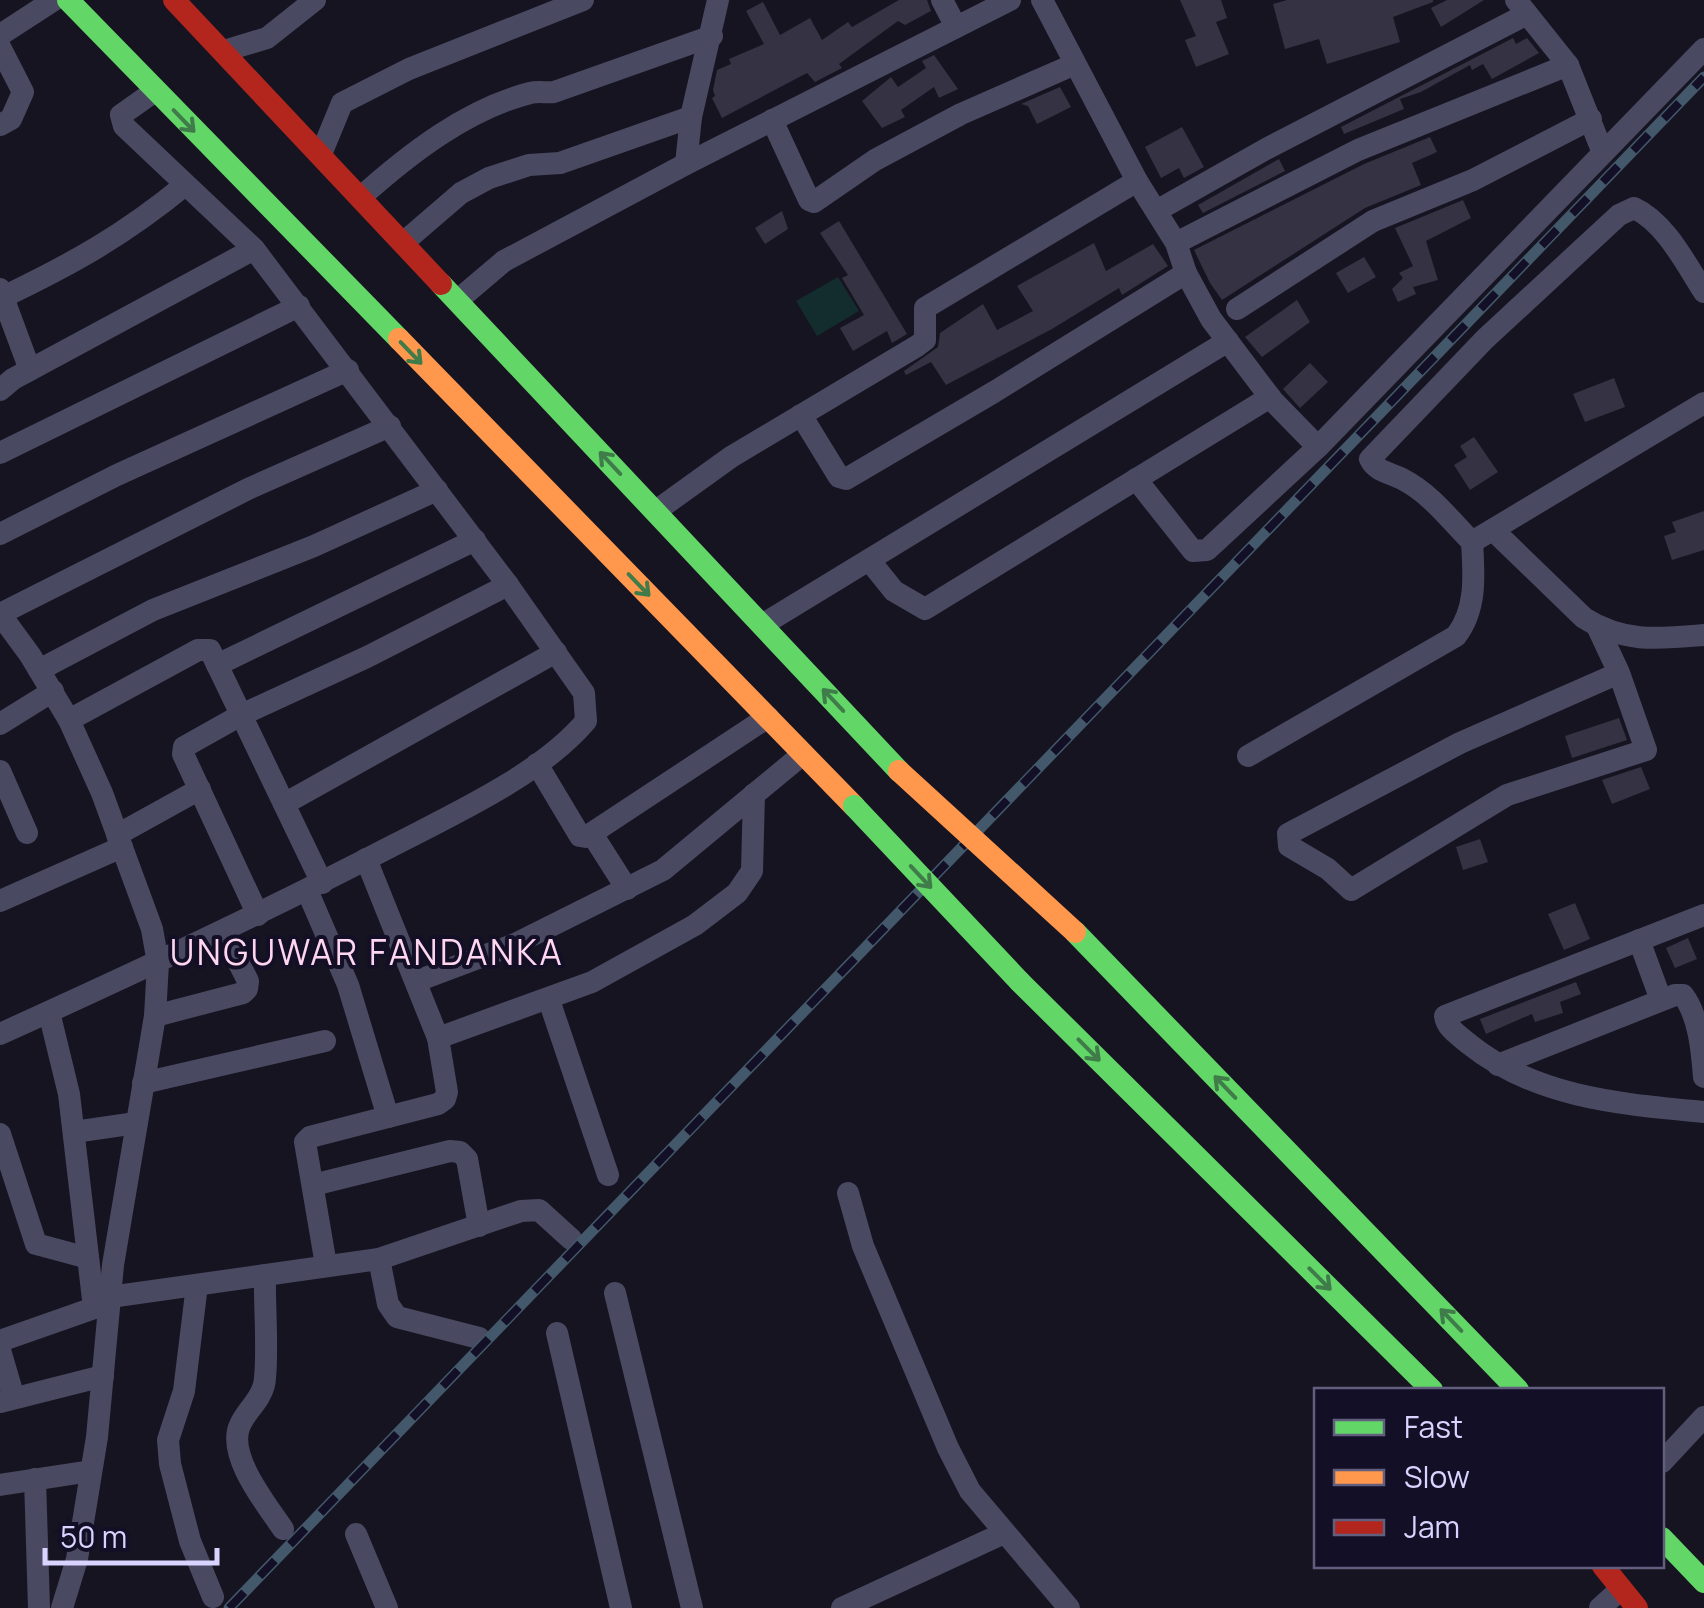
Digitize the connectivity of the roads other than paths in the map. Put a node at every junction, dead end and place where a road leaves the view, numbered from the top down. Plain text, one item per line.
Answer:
1 (54, 0) edge
2 (68, 0) edge
3 (174, 0) edge
4 (315, 0) edge
5 (583, 0) edge
6 (718, 0) edge
7 (942, 0) edge
8 (1010, 0) edge
9 (1042, 0) edge
10 (1522, 7) edge
11 (956, 27) junction
12 (0, 35) edge
13 (712, 36) junction
14 (0, 47) edge
15 (1704, 49) edge
16 (224, 51) junction
17 (1075, 64) junction
18 (1568, 65) junction
19 (155, 91) junction
20 (691, 117) junction
21 (772, 120) junction
22 (1591, 120) junction
23 (0, 125) edge
24 (1603, 153) junction
25 (321, 154) junction
26 (686, 164) junction
27 (1138, 181) junction
28 (185, 185) junction
29 (361, 197) junction
30 (1158, 210) junction
31 (404, 242) junction
32 (1176, 242) junction
33 (254, 249) junction
34 (1186, 273) junction
35 (1704, 292) edge
36 (2, 293) edge
37 (458, 300) junction
38 (298, 306) junction
39 (1237, 308) dead end
40 (1228, 342) junction
41 (30, 370) junction
42 (348, 370) junction
43 (0, 390) edge
44 (1270, 397) junction
45 (1704, 403) edge
46 (801, 416) junction
47 (390, 426) junction
48 (1318, 447) junction
49 (0, 453) edge
50 (1136, 479) junction
51 (438, 490) junction
52 (656, 511) junction
53 (1492, 530) junction
54 (0, 534) edge
55 (475, 540) junction
56 (1472, 542) junction
57 (869, 560) junction
58 (508, 585) junction
59 (0, 614) edge
60 (762, 624) junction
61 (1596, 626) junction
62 (1704, 635) edge
63 (22, 646) junction
64 (556, 652) junction
65 (0, 658) edge
66 (217, 664) junction
67 (40, 670) junction
68 (1619, 673) junction
69 (52, 691) junction
70 (241, 715) junction
71 (768, 718) junction
72 (69, 720) junction
73 (0, 724) edge
74 (803, 754) junction
75 (1248, 756) dead end
76 (537, 764) junction
77 (0, 771) edge
78 (200, 790) junction
79 (754, 794) junction
80 (284, 804) junction
81 (27, 833) dead end
82 (592, 834) junction
83 (120, 841) junction
84 (366, 859) junction
85 (314, 887) junction
86 (627, 889) junction
87 (0, 901) edge
88 (1704, 914) edge
89 (258, 915) junction
90 (223, 932) junction
91 (1639, 940) junction
92 (158, 962) junction
93 (417, 981) junction
94 (549, 1000) junction
95 (1660, 1000) junction
96 (49, 1012) junction
97 (155, 1016) junction
98 (3, 1024) edge
99 (438, 1038) junction
100 (325, 1041) dead end
101 (1498, 1065) junction
102 (1704, 1077) edge
103 (143, 1083) junction
104 (1704, 1112) edge
105 (388, 1116) junction
106 (136, 1123) junction
107 (74, 1132) junction
108 (0, 1134) edge
109 (608, 1175) dead end
110 (312, 1185) junction
111 (848, 1193) dead end
112 (479, 1226) junction
113 (571, 1239) dead end
114 (88, 1258) junction
115 (379, 1260) junction
116 (326, 1265) junction
117 (265, 1275) junction
118 (197, 1285) junction
119 (615, 1294) dead end
120 (102, 1303) junction
121 (557, 1332) dead end
122 (478, 1338) dead end
123 (0, 1341) edge
124 (0, 1350) edge
125 (103, 1376) junction
126 (1430, 1388) edge
127 (1516, 1388) edge
128 (7, 1400) edge
129 (1704, 1417) edge
130 (1664, 1460) edge
131 (92, 1471) junction
132 (35, 1479) junction
133 (0, 1485) edge
134 (283, 1529) dead end
135 (1004, 1533) junction
136 (356, 1534) dead end
137 (1664, 1540) edge
138 (1604, 1568) edge
139 (1702, 1577) edge
140 (1620, 1589) junction
141 (212, 1597) dead end
142 (381, 1606) edge
143 (39, 1608) edge
144 (62, 1608) edge
145 (621, 1608) edge
146 (692, 1608) edge
147 (842, 1608) edge
148 (1069, 1608) edge
149 (1600, 1608) edge
150 (1637, 1608) edge

1 - 12 street
2 - 19 main road
3 - 16 main road
4 - 16 street
5 - 25 street
6 - 13 street
7 - 11 street
8 - 11 street
9 - 17 street
10 - 18 street
10 - 30 street
11 - 21 street
13 - 20 street
13 - 29 street
14 - 23 street
15 - 24 street
16 - 25 main road
17 - 21 street
17 - 27 street
18 - 22 street
18 - 32 street
19 - 28 street
19 -> 71 main road
20 - 26 street
20 - 31 street
21 - 26 street
22 - 24 street
22 - 39 street
24 - 48 street
25 - 29 main road
26 - 37 street
27 - 30 street
27 - 46 street
28 - 33 street
28 - 36 street
29 - 31 main road
30 - 32 street
31 - 37 main road
32 - 34 street
33 - 38 street
33 - 41 street
34 - 40 street
34 - 46 street
35 - 56 street
36 - 41 street
52 -> 37 main road
38 - 42 street
38 - 49 street
40 - 44 street
40 - 57 street
41 - 43 street
42 - 47 street
42 - 54 street
44 - 48 street
44 - 50 street
45 - 53 street
46 - 52 street
47 - 51 street
47 - 59 street
48 - 50 street
50 - 57 street
51 - 55 street
51 - 67 street
52 - 60 main road
53 - 56 street
53 - 61 street
55 - 58 street
55 - 66 street
56 - 75 street
57 - 60 street
58 - 64 street
58 - 70 street
59 - 63 street
127 -> 60 main road, bridge
61 - 62 street
61 - 68 street
63 - 65 street
63 - 67 street
64 - 76 street
64 - 80 street
66 - 70 street
66 - 72 street
67 - 69 street
68 - 68 street
69 - 72 street
69 - 73 street
70 - 78 street
70 - 80 street
71 - 74 main road
71 - 82 street
72 - 83 street
74 - 79 street
74 -> 126 main road, bridge
76 - 82 street
76 - 84 street
77 - 81 street
78 - 83 street
78 - 89 street
79 - 86 street
79 - 94 street
80 - 85 street
82 - 86 street
83 - 87 street
83 - 92 street
84 - 85 street
84 - 93 street
85 - 89 street
85 - 105 street
86 - 93 street
88 - 91 street
89 - 90 street
90 - 92 street
90 - 97 street
91 - 95 street
91 - 101 street
92 - 96 street
92 - 97 street
93 - 99 street
94 - 99 street
94 - 109 street
95 - 101 street
95 - 102 street
96 - 98 street
96 - 107 street
97 - 103 street
99 - 105 street
100 - 103 street
101 - 104 street
103 - 106 street
105 - 110 street
106 - 107 street
106 - 120 street
107 - 114 street
108 - 114 street
110 - 112 street
110 - 116 street
111 - 135 street
112 - 113 street
112 - 115 street
114 - 120 street
115 - 116 street
115 - 122 street
116 - 117 street
117 - 118 street
117 - 134 street
118 - 120 street
118 - 141 street
119 - 146 street
120 - 123 street
120 - 125 street
121 - 145 street
124 - 128 street
125 - 128 street
125 - 131 street
129 - 130 street
131 - 132 street
131 - 144 street
132 - 133 street
132 - 143 street
135 - 147 street
135 - 148 street
136 - 142 street
137 - 139 main road
138 - 140 main road
140 - 149 street
140 - 150 main road

